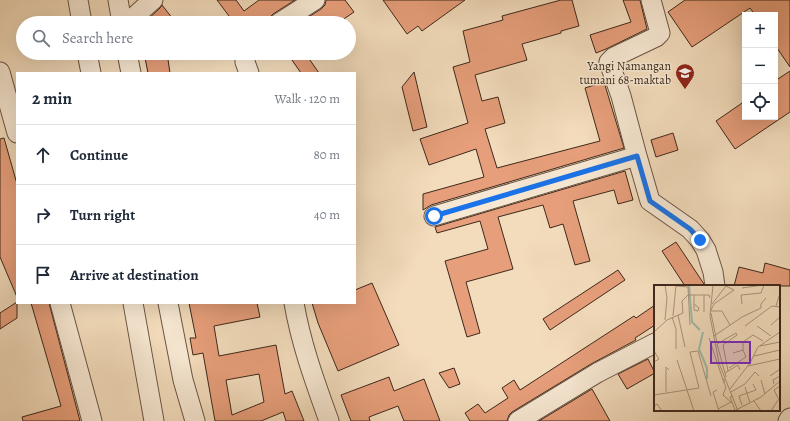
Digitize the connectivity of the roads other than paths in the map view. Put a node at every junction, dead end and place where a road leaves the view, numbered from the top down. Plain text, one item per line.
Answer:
1 (78, 0) edge
2 (118, 0) edge
3 (153, 0) edge
4 (315, 0) edge
5 (650, 0) edge
6 (81, 16) edge
7 (121, 16) edge
8 (135, 16) edge
9 (290, 16) edge
10 (88, 60) edge
11 (128, 60) edge
12 (245, 60) edge
13 (0, 72) edge
14 (91, 72) edge
15 (131, 72) edge
16 (249, 72) edge
17 (16, 129) edge
18 (637, 156) junction
19 (434, 216) dead end
20 (715, 285) edge
21 (60, 304) edge
22 (133, 304) edge
23 (168, 304) edge
24 (294, 304) edge
25 (654, 344) edge
26 (790, 418) edge
27 (92, 421) edge
28 (154, 421) edge
29 (195, 421) edge
30 (329, 421) edge
31 (518, 421) edge
32 (788, 421) edge

1 - 6 street
2 - 7 street
3 - 8 street
4 - 9 street
5 - 18 street
10 - 14 street
11 - 15 street
12 - 16 street
13 - 17 street
18 - 19 street
18 - 20 street
21 - 27 street
22 - 28 street
23 - 29 street
24 - 30 street
25 - 31 street
26 - 32 street

